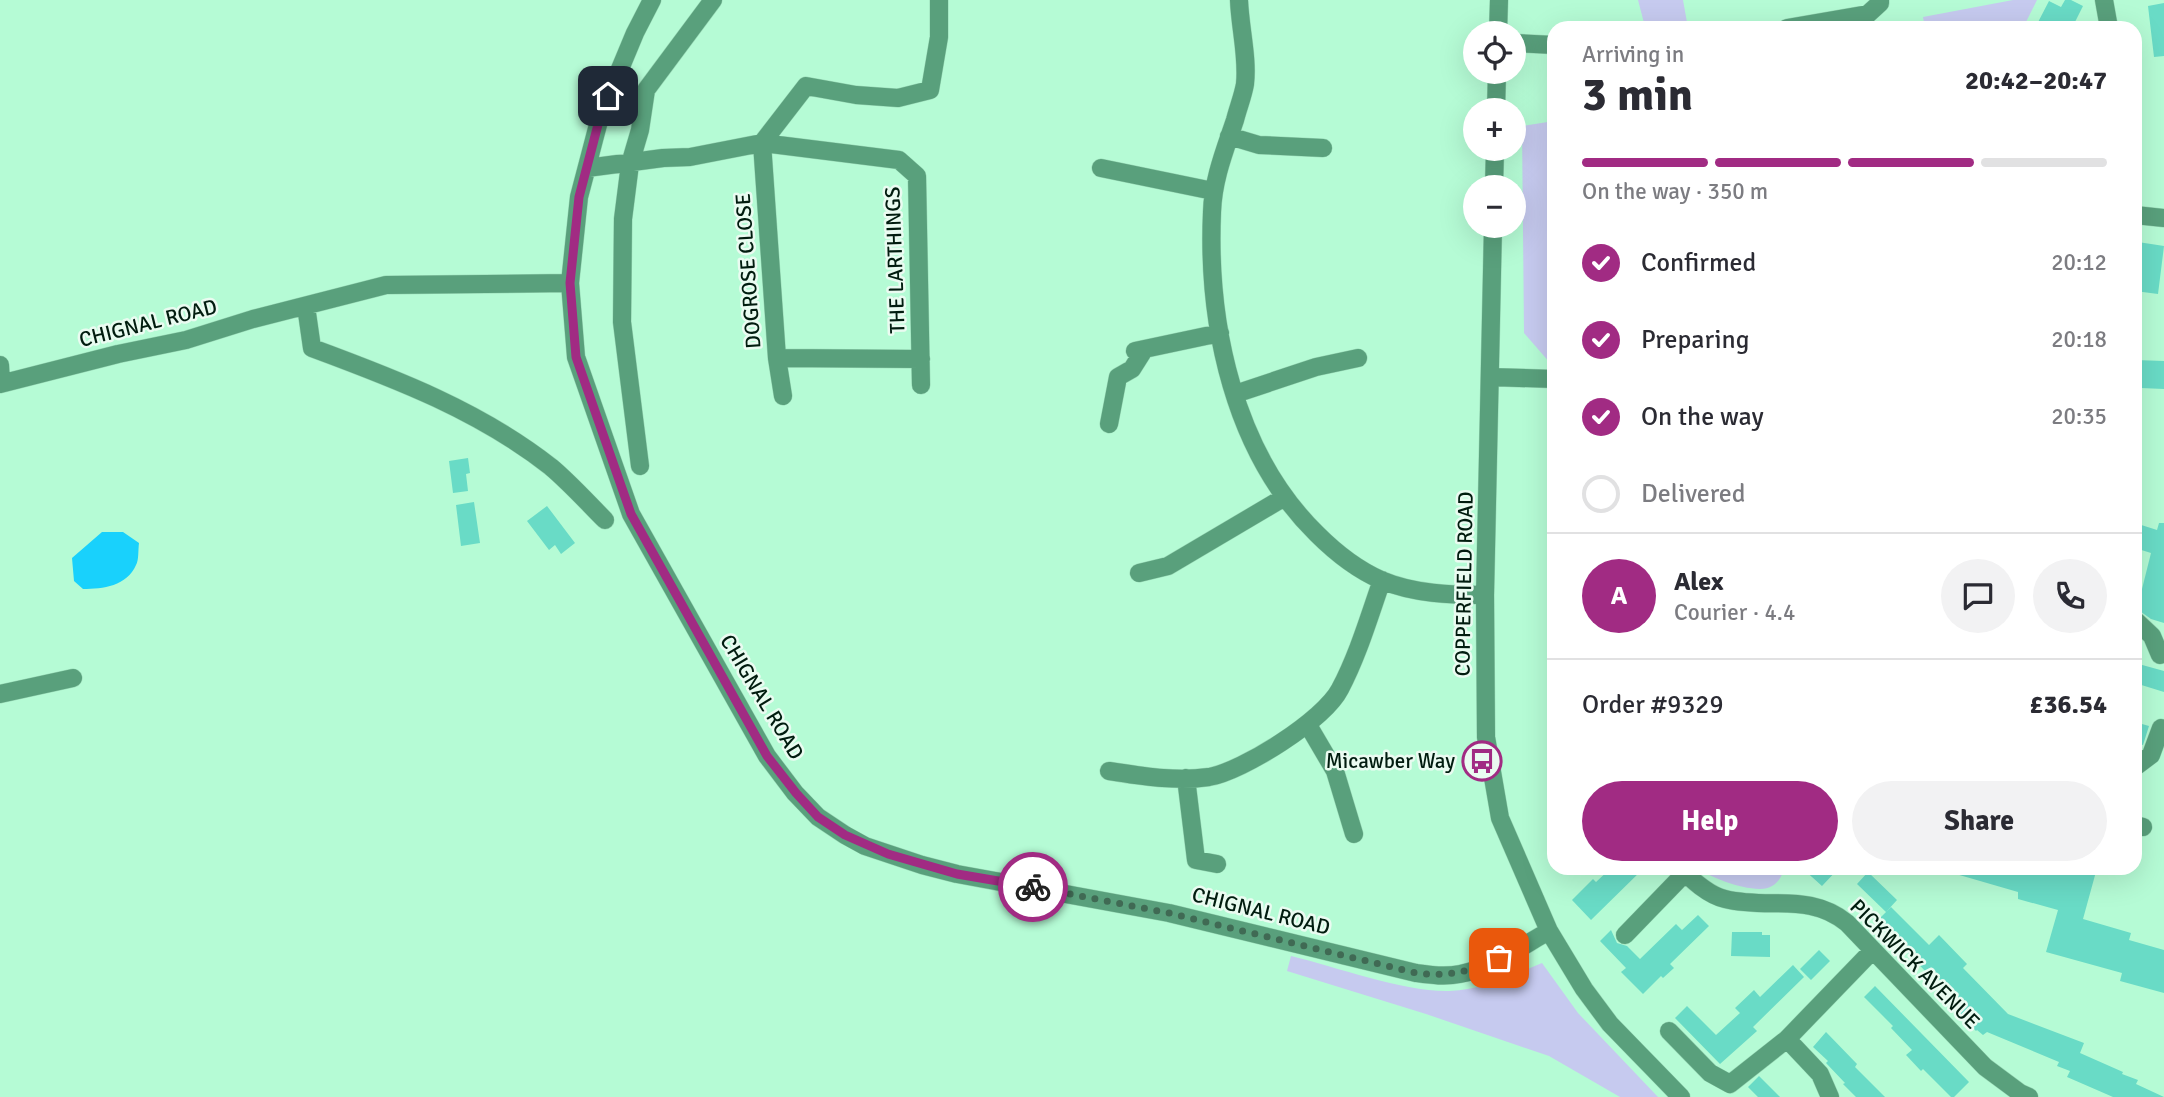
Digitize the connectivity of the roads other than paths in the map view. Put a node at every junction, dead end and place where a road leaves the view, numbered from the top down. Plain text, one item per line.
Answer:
1 (652, 0) edge
2 (713, 0) edge
3 (939, 0) edge
4 (1239, 0) edge
5 (1499, 0) edge
6 (1880, 0) edge
7 (2104, 0) edge
8 (1498, 21) edge
9 (1857, 21) edge
10 (2108, 21) edge
11 (1526, 44) edge
12 (1547, 45) edge
13 (1229, 136) junction
14 (762, 143) junction
15 (1323, 148) dead end
16 (630, 164) junction
17 (587, 168) junction
18 (1101, 168) dead end
19 (1213, 191) junction
20 (2142, 216) edge
21 (2164, 218) edge
22 (1493, 238) edge
23 (570, 283) junction
24 (306, 306) junction
25 (1220, 333) junction
26 (777, 358) junction
27 (1358, 358) dead end
28 (920, 359) junction
29 (0, 365) edge
30 (1490, 377) junction
31 (1547, 379) edge
32 (0, 384) edge
33 (921, 385) dead end
34 (1235, 394) junction
35 (783, 396) dead end
36 (1109, 424) dead end
37 (640, 466) dead end
38 (1283, 498) junction
39 (605, 520) dead end
40 (1139, 573) dead end
41 (1382, 580) junction
42 (1485, 595) junction
43 (2142, 627) edge
44 (2160, 655) dead end
45 (73, 678) dead end
46 (0, 694) edge
47 (1308, 725) junction
48 (2164, 729) edge
49 (2142, 762) edge
50 (1109, 771) dead end
51 (1186, 778) junction
52 (1354, 834) dead end
53 (1217, 864) dead end
54 (1678, 875) edge
55 (1687, 875) edge
56 (1549, 931) junction
57 (1625, 935) dead end
58 (1873, 950) junction
59 (1669, 1031) dead end
60 (1787, 1039) junction
61 (1681, 1097) edge
62 (1830, 1097) edge
63 (2029, 1097) edge

1 - 17 street
2 - 16 street
3 - 14 street
4 - 13 street
5 - 8 street
6 - 9 street
7 - 10 street
11 - 12 street
13 - 15 street
13 - 19 street
14 - 16 street, THE LARTHINGS
14 - 26 street, DOGROSE CLOSE
14 - 28 street, THE LARTHINGS
16 - 17 street, THE LARTHINGS
16 - 37 street
17 - 23 street
18 - 19 street
19 - 25 street
20 - 21 street
22 - 30 street, COPPERFIELD ROAD
23 - 24 street, CHIGNAL ROAD
23 - 56 street, CHIGNAL ROAD
24 - 32 street, CHIGNAL ROAD
24 - 39 street
25 - 34 street
25 - 36 street
26 - 28 street
26 - 35 street, DOGROSE CLOSE
27 - 34 street
28 - 33 street, THE LARTHINGS
29 - 32 street
30 - 31 street
30 - 42 street, COPPERFIELD ROAD
34 - 38 street
38 - 40 street
38 - 41 street
41 - 42 street
41 - 47 street
42 - 56 street, COPPERFIELD ROAD
43 - 44 street
45 - 46 street
47 - 51 street
47 - 52 street
48 - 49 street
50 - 51 street
51 - 53 street
54 - 57 street
55 - 58 street, PICKWICK AVENUE
56 - 61 street
58 - 60 street
58 - 63 street, PICKWICK AVENUE
59 - 60 street
60 - 62 street

